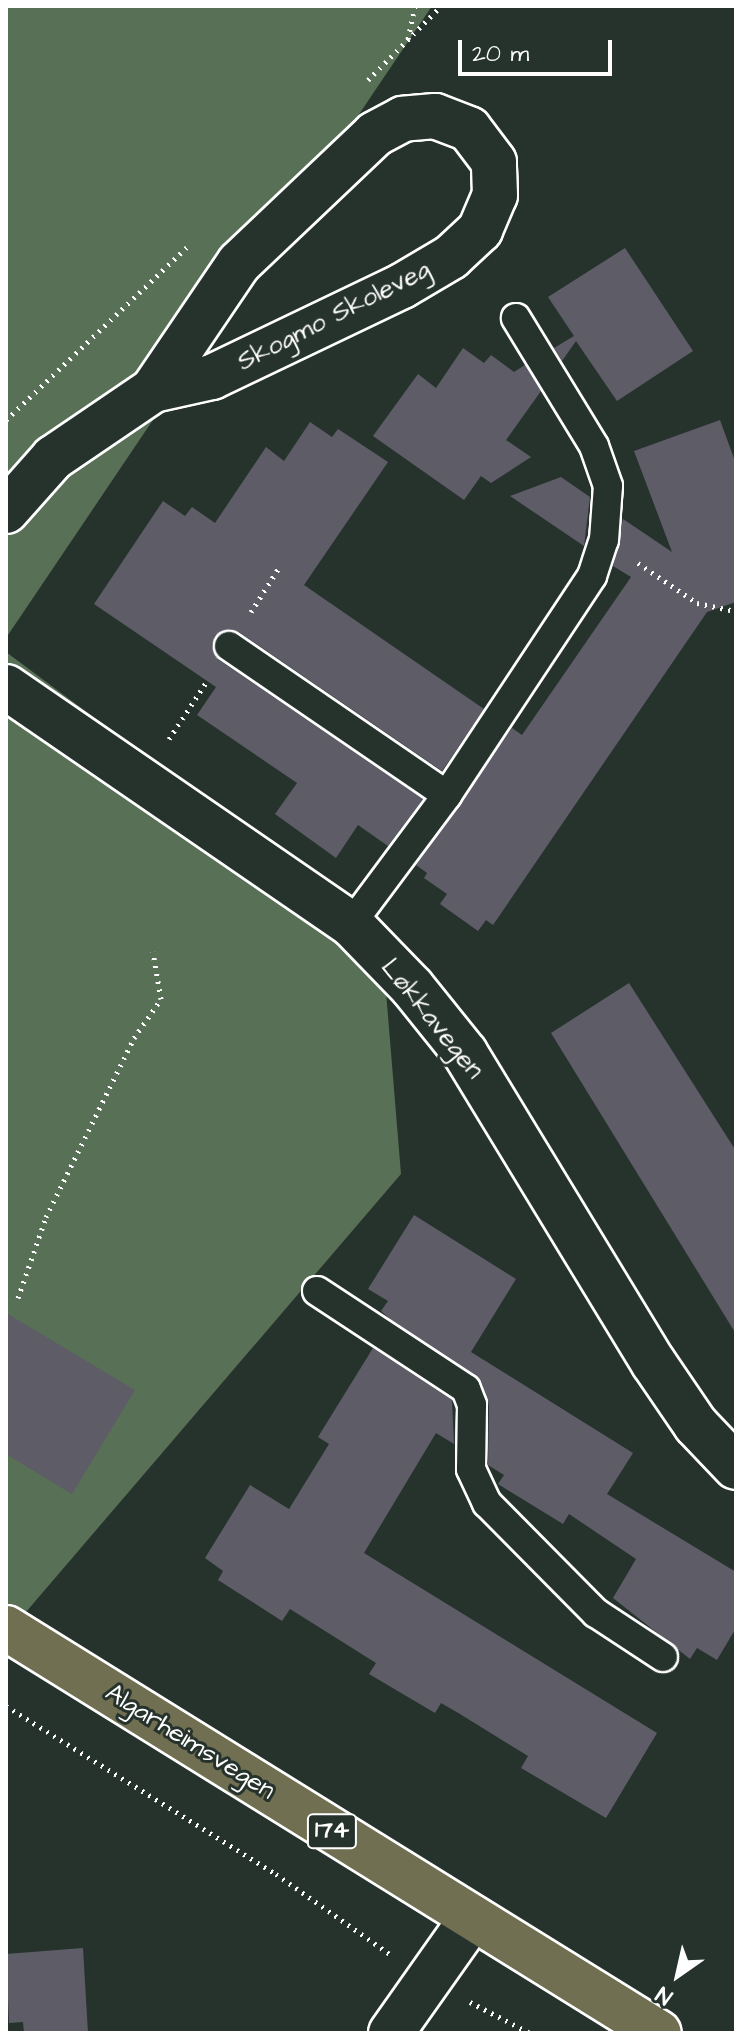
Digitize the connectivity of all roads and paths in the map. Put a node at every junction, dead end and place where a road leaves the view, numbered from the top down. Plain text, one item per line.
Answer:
1 (415, 6) edge
2 (407, 40) dead end
3 (516, 318) dead end
4 (153, 390) junction
5 (6, 511) edge
6 (604, 540) junction
7 (736, 611) edge
8 (229, 646) dead end
9 (6, 687) edge
10 (447, 795) junction
11 (351, 924) junction
12 (153, 952) dead end
13 (317, 1291) dead end
14 (18, 1298) dead end
15 (736, 1467) edge
16 (6, 1628) edge
17 (663, 1657) dead end
18 (6, 1706) edge
19 (472, 1918) junction
20 (428, 1980) junction
21 (391, 2033) edge
22 (530, 2033) edge
23 (659, 2033) edge

1 - 2 path
3 - 6 lane
4 - 4 street, Skogmo Skoleveg
4 - 5 street, Skogmo Skoleveg
6 - 7 path
6 - 10 lane
8 - 10 lane
9 - 11 street, Løkkavegen
10 - 11 lane
11 - 15 street, Løkkavegen
12 - 14 path
13 - 17 lane
16 - 19 main road, Algarheimsvegen / 174
18 - 20 path
19 - 20 street
19 - 23 main road, Algarheimsvegen / 174
20 - 21 street
20 - 22 path

